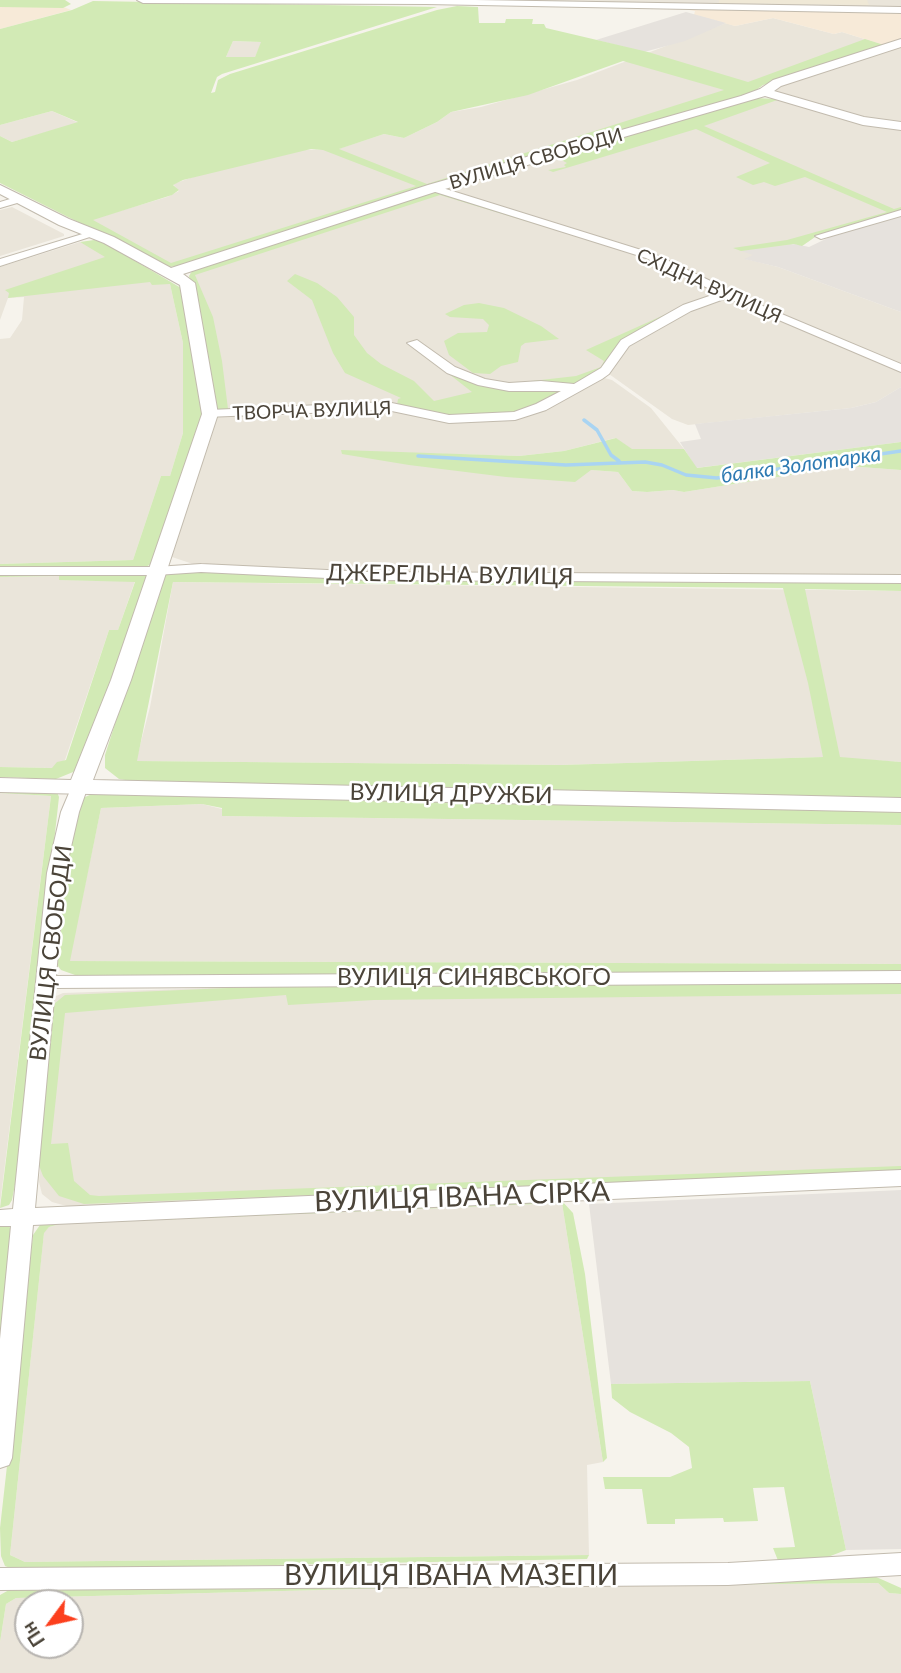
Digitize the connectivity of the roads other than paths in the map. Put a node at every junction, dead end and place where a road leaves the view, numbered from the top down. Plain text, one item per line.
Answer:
1 (143, 0) edge
2 (406, 0) edge
3 (211, 1) edge
4 (464, 1) edge
5 (901, 10) edge
6 (901, 43) edge
7 (764, 92) junction
8 (901, 126) edge
9 (433, 188) junction
10 (0, 189) edge
11 (20, 199) junction
12 (0, 205) edge
13 (901, 213) edge
14 (93, 234) junction
15 (821, 236) dead end
16 (0, 262) edge
17 (169, 274) junction
18 (727, 294) junction
19 (413, 343) dead end
20 (901, 368) edge
21 (574, 388) junction
22 (210, 414) junction
23 (0, 571) edge
24 (156, 571) junction
25 (901, 579) edge
26 (0, 785) edge
27 (80, 786) junction
28 (901, 805) edge
29 (901, 977) edge
30 (46, 982) junction
31 (901, 1178) edge
32 (23, 1216) junction
33 (0, 1218) edge
34 (0, 1458) edge
35 (901, 1564) edge
36 (0, 1579) edge

1 - 3 street
2 - 4 street
3 - 4 street
4 - 5 street
6 - 7 street, ВУЛИЦЯ СВОБОДИ
7 - 8 street
7 - 9 street, ВУЛИЦЯ СВОБОДИ
9 - 17 street, ВУЛИЦЯ СВОБОДИ
9 - 18 street, СХІДНА ВУЛИЦЯ
10 - 11 street, ВУЛИЦЯ СВОБОДИ
11 - 12 street
11 - 14 street, ВУЛИЦЯ СВОБОДИ
13 - 15 street
14 - 16 street
14 - 17 street, ВУЛИЦЯ СВОБОДИ
17 - 22 street, ВУЛИЦЯ СВОБОДИ
18 - 20 street, СХІДНА ВУЛИЦЯ
18 - 21 street, ТВОРЧА ВУЛИЦЯ
19 - 21 street, ТВОРЧА ВУЛИЦЯ
21 - 22 street, ТВОРЧА ВУЛИЦЯ
22 - 24 street, ВУЛИЦЯ СВОБОДИ
23 - 24 street, ДЖЕРЕЛЬНА ВУЛИЦЯ
24 - 25 street, ДЖЕРЕЛЬНА ВУЛИЦЯ
24 - 27 street, ВУЛИЦЯ СВОБОДИ
26 - 27 street, ВУЛИЦЯ ДРУЖБИ
27 - 28 street, ВУЛИЦЯ ДРУЖБИ
27 - 30 street, ВУЛИЦЯ СВОБОДИ
29 - 30 street, ВУЛИЦЯ СИНЯВСЬКОГО
30 - 32 street, ВУЛИЦЯ СВОБОДИ
31 - 32 street, ВУЛИЦЯ ІВАНА СІРКА
32 - 33 street, ВУЛИЦЯ ІВАНА СІРКА
32 - 34 street, ВУЛИЦЯ СВОБОДИ
35 - 36 street, ВУЛИЦЯ ІВАНА МАЗЕПИ

